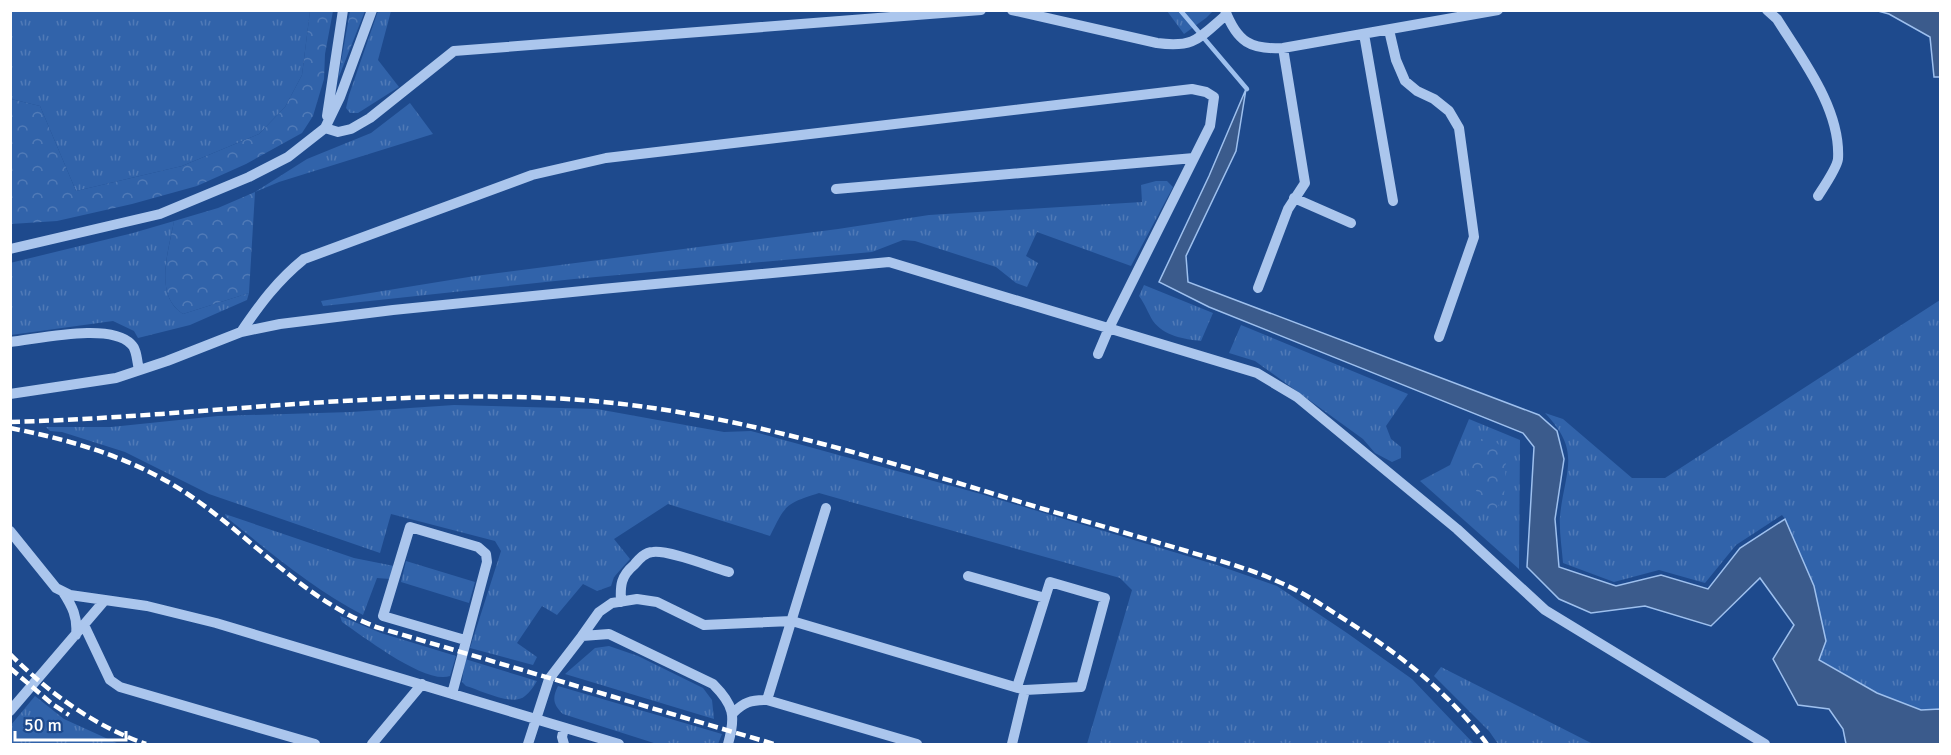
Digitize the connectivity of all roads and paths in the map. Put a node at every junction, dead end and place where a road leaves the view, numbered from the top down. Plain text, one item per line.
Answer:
1 (343, 10) edge
2 (372, 10) edge
3 (981, 10) edge
4 (1012, 10) edge
5 (1498, 10) edge
6 (1767, 10) edge
7 (1225, 13) edge
8 (1389, 30) junction
9 (1364, 34) junction
10 (1283, 48) junction
11 (325, 128) junction
12 (1194, 158) junction
13 (836, 189) dead end
14 (1818, 196) dead end
15 (1294, 198) junction
16 (1393, 201) dead end
17 (1351, 223) dead end
18 (10, 249) edge
19 (1258, 288) dead end
20 (1109, 328) junction
21 (241, 332) junction
22 (1439, 337) dead end
23 (10, 342) edge
24 (1098, 354) dead end
25 (140, 370) junction
26 (10, 393) edge
27 (826, 508) dead end
28 (10, 531) edge
29 (729, 572) dead end
30 (968, 576) dead end
31 (62, 592) junction
32 (1045, 598) junction
33 (105, 600) junction
34 (621, 602) junction
35 (792, 621) junction
36 (84, 625) junction
37 (76, 634) junction
38 (582, 636) junction
39 (465, 640) junction
40 (422, 684) junction
41 (1021, 688) junction
42 (452, 694) junction
43 (767, 700) junction
44 (10, 711) edge
45 (734, 713) junction
46 (535, 719) junction
47 (564, 728) junction
48 (315, 744) edge
49 (372, 744) edge
50 (528, 744) edge
51 (564, 744) edge
52 (619, 744) edge
53 (728, 744) edge
54 (917, 744) edge
55 (1012, 744) edge
56 (1765, 744) edge

1 - 11 lane
2 - 11 lane
3 - 11 lane
4 - 7 lane
5 - 8 lane
6 - 14 lane
7 - 10 lane
8 - 9 lane
8 - 22 lane
9 - 10 lane
9 - 16 lane
10 - 15 lane
11 - 18 lane
12 - 13 lane
12 - 20 lane
12 - 21 lane
15 - 17 lane
15 - 19 lane
20 - 21 lane
20 - 24 lane
20 - 56 lane
21 - 25 lane
23 - 25 lane
25 - 26 lane
27 - 35 lane
28 - 31 lane
29 - 34 lane
30 - 32 lane
31 - 33 lane
31 - 37 lane
32 - 41 lane
32 - 41 lane
33 - 36 lane
33 - 40 lane
34 - 35 lane
34 - 38 lane
35 - 41 lane
35 - 43 lane
36 - 37 lane
36 - 48 lane
37 - 44 lane
38 - 45 lane
38 - 46 lane
39 - 39 lane
39 - 42 lane
40 - 42 lane
40 - 49 lane
41 - 55 lane
42 - 46 lane
43 - 45 lane
43 - 54 lane
45 - 53 lane
46 - 47 lane
46 - 50 lane
47 - 51 lane
47 - 52 lane

